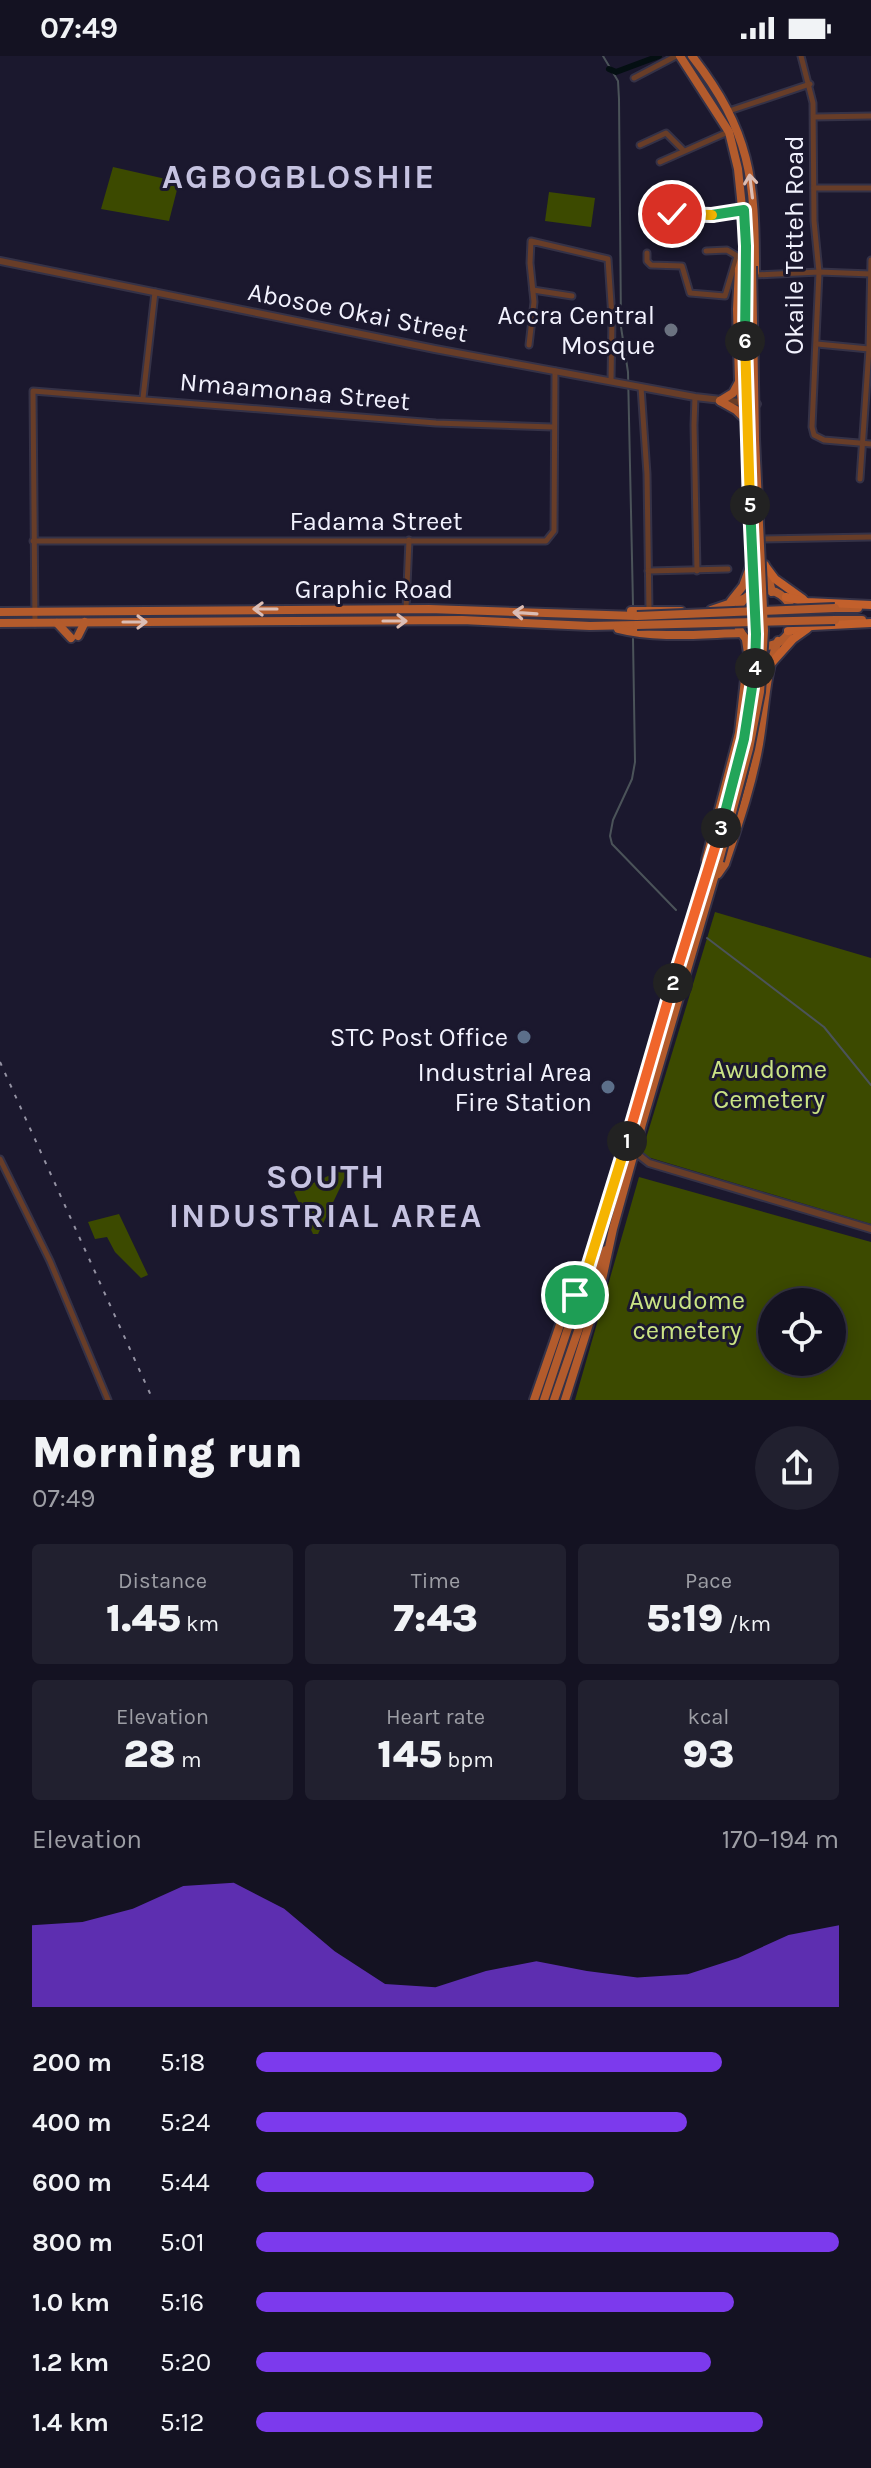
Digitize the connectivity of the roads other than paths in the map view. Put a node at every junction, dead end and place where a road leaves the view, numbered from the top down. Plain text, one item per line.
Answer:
1 (678, 56) edge
2 (692, 56) edge
3 (701, 56) edge
4 (801, 56) edge
5 (704, 71) junction
6 (634, 78) dead end
7 (810, 84) junction
8 (729, 111) junction
9 (871, 116) edge
10 (814, 117) junction
11 (729, 132) junction
12 (640, 145) dead end
13 (683, 150) junction
14 (660, 162) dead end
15 (814, 188) junction
16 (871, 188) edge
17 (651, 199) dead end
18 (744, 210) junction
19 (746, 248) junction
20 (706, 251) dead end
21 (647, 253) dead end
22 (735, 253) junction
23 (871, 260) edge
24 (0, 261) edge
25 (751, 269) junction
26 (819, 272) junction
27 (871, 274) edge
28 (533, 290) junction
29 (156, 291) junction
30 (572, 296) dead end
31 (817, 344) junction
32 (529, 345) dead end
33 (869, 349) junction
34 (555, 371) junction
35 (614, 381) junction
36 (739, 381) junction
37 (640, 386) junction
38 (695, 397) junction
39 (143, 398) junction
40 (720, 401) junction
41 (741, 402) junction
42 (757, 404) junction
43 (744, 420) junction
44 (553, 427) junction
45 (868, 443) edge
46 (860, 479) dead end
47 (871, 537) edge
48 (760, 539) junction
49 (409, 540) junction
50 (33, 541) junction
51 (751, 564) junction
52 (766, 567) junction
53 (728, 569) dead end
54 (648, 571) junction
55 (697, 571) junction
56 (772, 592) junction
57 (747, 596) junction
58 (786, 597) junction
59 (807, 602) junction
60 (871, 606) edge
61 (724, 607) junction
62 (406, 609) junction
63 (649, 610) junction
64 (0, 612) edge
65 (36, 612) junction
66 (617, 621) junction
67 (637, 621) junction
68 (85, 622) junction
69 (871, 622) edge
70 (0, 623) edge
71 (57, 623) junction
72 (35, 624) junction
73 (812, 626) junction
74 (788, 631) junction
75 (744, 636) junction
76 (778, 641) junction
77 (768, 667) junction
78 (711, 876) junction
79 (699, 918) junction
80 (635, 1152) junction
81 (0, 1159) edge
82 (649, 1163) junction
83 (630, 1167) junction
84 (871, 1229) edge
85 (610, 1242) junction
86 (585, 1277) junction
87 (108, 1400) edge
88 (534, 1400) edge
89 (544, 1400) edge
90 (554, 1400) edge
91 (565, 1400) edge

1 - 6 street
1 - 11 main road
2 - 5 main road
3 - 5 main road
4 - 7 street, Okaile Tetteh Road
5 - 8 main road
7 - 8 street
7 - 10 street, Okaile Tetteh Road
25 -> 8 main road
9 - 10 street
10 - 15 street, Okaile Tetteh Road
11 - 13 street
11 - 18 main road
12 - 13 street
13 - 14 street
15 - 16 street
15 - 26 street, Okaile Tetteh Road
17 - 18 street
18 - 19 main road
19 - 22 street
19 - 25 main road
19 - 36 main road
20 - 22 street
21 - 22 street
23 - 27 street
24 - 29 street, Abosoe Okai Street
25 - 26 street
25 - 42 main road
25 - 78 main road, bridge
26 - 27 street
26 - 31 street, Okaile Tetteh Road
27 - 33 street
28 - 30 street
28 - 32 street
28 - 35 street
29 - 34 street, Abosoe Okai Street
29 - 39 street
31 - 33 street
31 - 45 street, Okaile Tetteh Road
33 - 45 street
34 - 35 street, Abosoe Okai Street
34 - 44 street, Fadama Street
35 - 37 street, Abosoe Okai Street
36 - 40 main road
36 - 41 main road
37 - 38 street, Abosoe Okai Street
37 - 54 street
38 - 40 street, Abosoe Okai Street
38 - 55 street
39 - 44 street, Nmaamonaa Street
39 - 50 street, Nmaamonaa Street
40 - 41 street, Abosoe Okai Street
40 - 43 main road
41 - 42 street, Abosoe Okai Street
41 - 43 main road
42 - 48 main road
43 - 51 main road
44 - 49 street, Fadama Street
45 - 46 street
47 - 48 street
48 - 52 main road
49 - 50 street, Fadama Street
49 - 62 street
50 - 65 street
51 - 57 main road
51 - 61 main road
52 - 56 main road
52 - 59 highway
53 - 55 street
54 - 55 street
54 - 63 street
56 - 57 main road
56 - 58 main road
57 - 61 main road, Graphic Road
57 - 75 main road
58 - 59 highway
58 - 74 main road
59 - 60 highway
60 - 67 main road, bridge
61 - 63 main road, Graphic Road
62 -> 65 main road, Graphic Road
66 -> 62 main road, Graphic Road
63 - 66 main road, Graphic Road
64 - 65 main road, Graphic Road
65 - 72 street
66 - 67 main road
68 -> 66 main road, Graphic Road
66 - 75 main road, Graphic Road
67 - 69 main road, bridge
68 - 71 main road, Graphic Road
68 - 71 main road
69 - 73 highway
70 - 72 main road, Graphic Road
71 - 72 main road, Graphic Road
73 - 74 highway
73 - 77 highway
74 - 76 main road
75 - 76 main road
75 - 78 main road
76 - 77 main road
77 - 78 main road
78 - 79 main road
79 - 80 main road
79 - 86 main road
80 - 82 street
80 - 83 main road
81 - 87 street
82 - 83 street
82 - 84 street
83 - 85 main road
85 - 90 main road
85 - 91 main road
86 - 88 main road
86 - 89 main road

